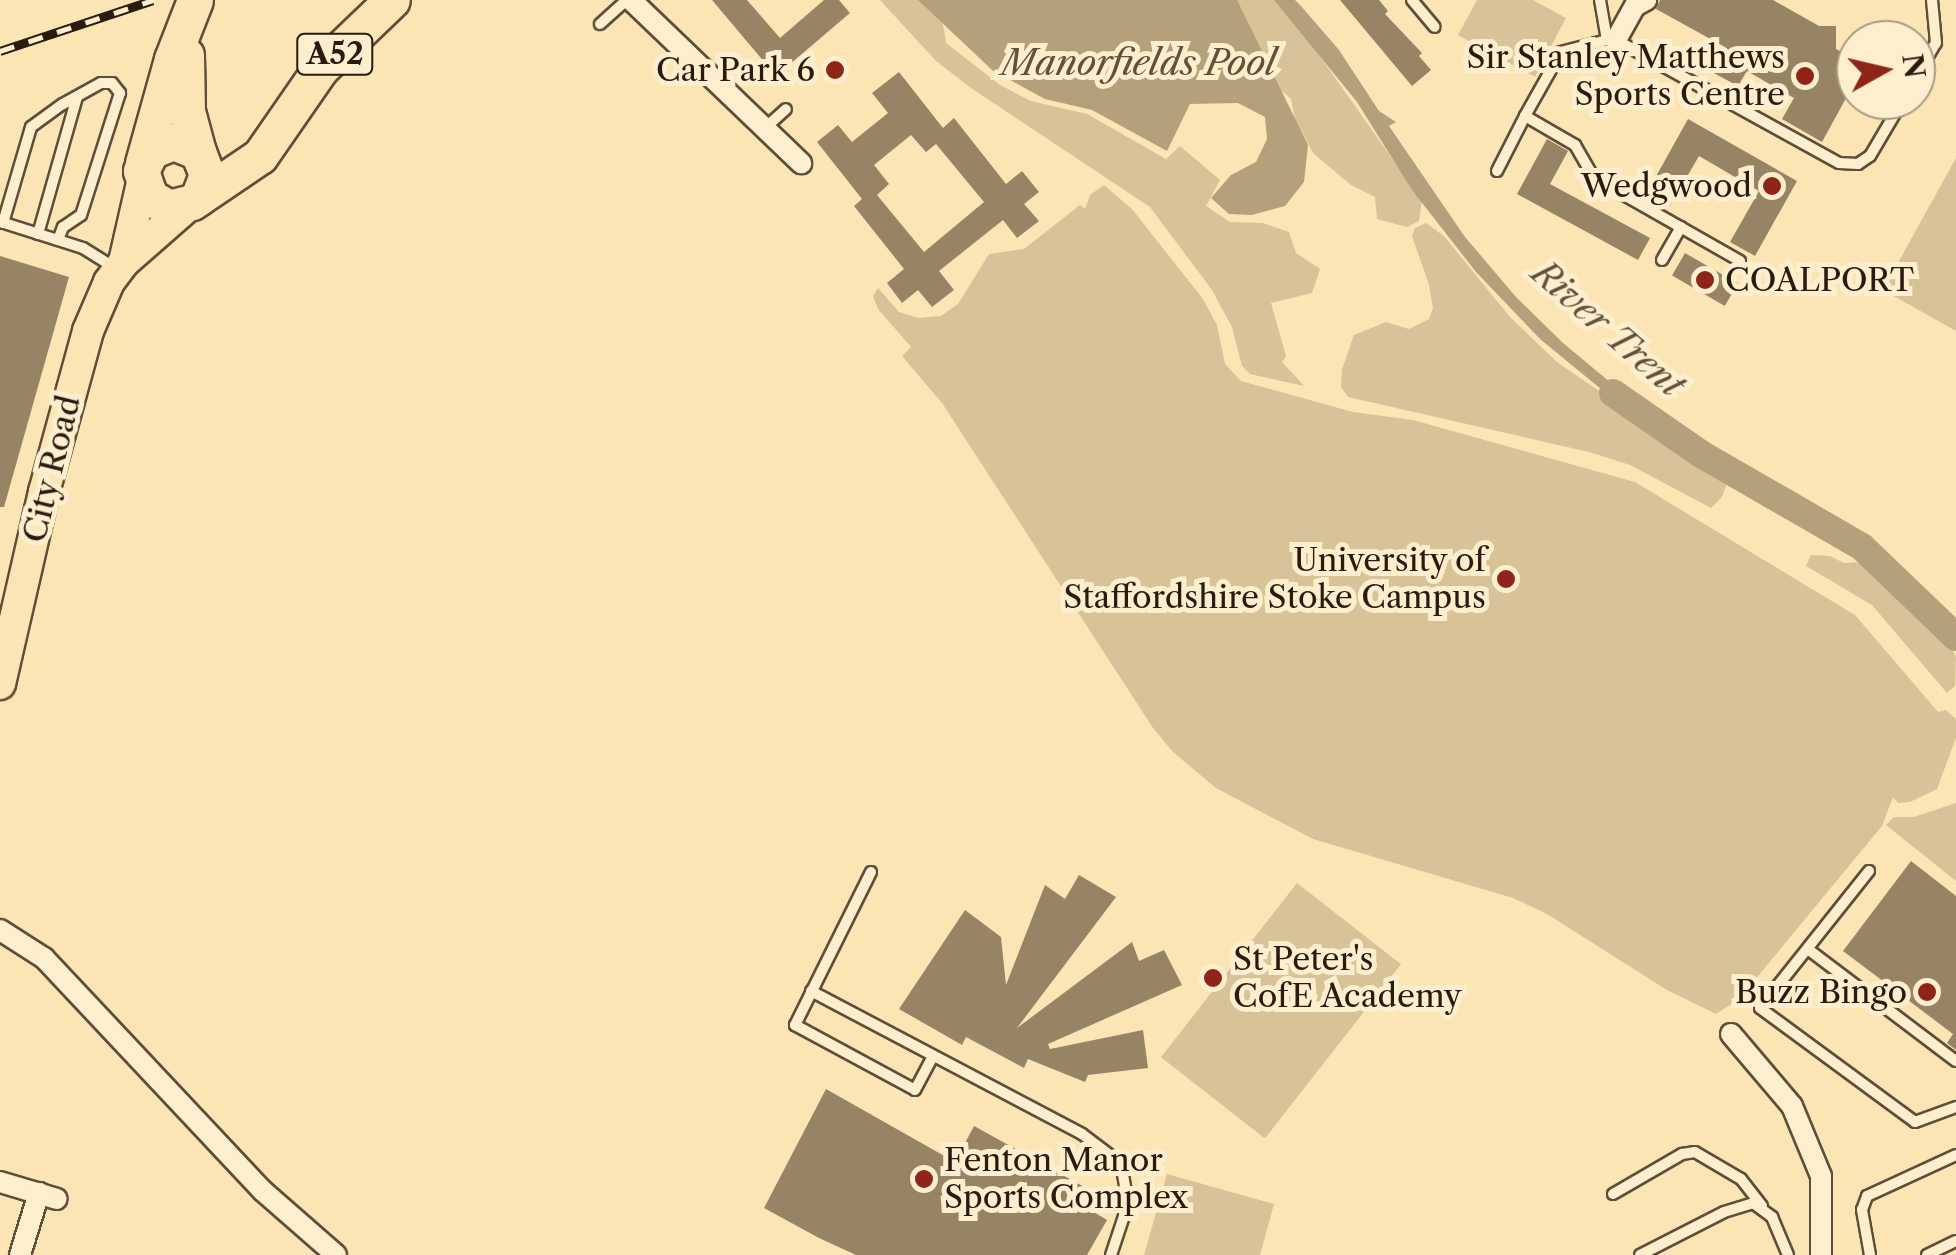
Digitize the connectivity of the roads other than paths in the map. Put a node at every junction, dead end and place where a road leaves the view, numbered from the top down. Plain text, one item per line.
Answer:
1 (392, 0) edge
2 (629, 0) edge
3 (1412, 0) edge
4 (1600, 0) edge
5 (1646, 0) edge
6 (191, 11) edge
7 (600, 24) dead end
8 (1436, 27) dead end
9 (1611, 40) junction
10 (77, 96) junction
11 (786, 109) dead end
12 (286, 115) junction
13 (1524, 116) junction
14 (1891, 120) edge
15 (765, 128) junction
16 (200, 154) junction
17 (801, 163) dead end
18 (1497, 171) dead end
19 (142, 173) junction
20 (193, 201) junction
21 (2, 222) edge
22 (1680, 227) junction
23 (38, 234) junction
24 (58, 240) junction
25 (1662, 260) dead end
26 (1740, 261) dead end
27 (121, 266) junction
28 (0, 684) edge
29 (1869, 871) dead end
30 (871, 872) dead end
31 (0, 930) edge
32 (1809, 950) junction
33 (812, 991) junction
34 (1731, 1034) dead end
35 (932, 1058) junction
36 (1956, 1060) edge
37 (1956, 1107) edge
38 (1956, 1155) edge
39 (0, 1182) edge
40 (1614, 1194) dead end
41 (1762, 1207) junction
42 (1956, 1240) edge
43 (20, 1255) edge
44 (336, 1255) edge
45 (1110, 1255) edge
46 (1640, 1255) edge
47 (1788, 1255) edge
48 (1821, 1255) edge
49 (1870, 1255) edge
50 (1927, 1255) edge

1 - 12 highway, A52
2 - 7 lane
2 - 15 street
3 - 8 lane
4 - 9 lane
5 - 9 street
6 - 16 highway, City Road
6 - 19 highway, City Road
9 - 13 lane
9 - 14 lane
10 - 21 lane
10 - 23 lane
10 - 24 lane
11 - 15 lane
12 - 16 highway, A52
12 - 20 highway, A52
13 - 18 lane
13 - 22 lane
15 - 17 street
16 - 19 highway
16 - 20 highway
19 - 20 highway
19 - 27 main road, City Road
20 - 27 main road, City Road
21 - 23 lane
22 - 25 lane
22 - 26 lane
23 - 24 lane
24 - 27 lane
27 - 28 main road, City Road
29 - 32 lane
30 - 33 lane
31 - 44 street
32 - 36 lane
32 - 37 lane
33 - 35 lane
33 - 35 lane
34 - 48 street
35 - 45 lane
38 - 49 lane
39 - 43 street
40 - 41 lane
41 - 46 lane
41 - 47 lane
42 - 50 lane

